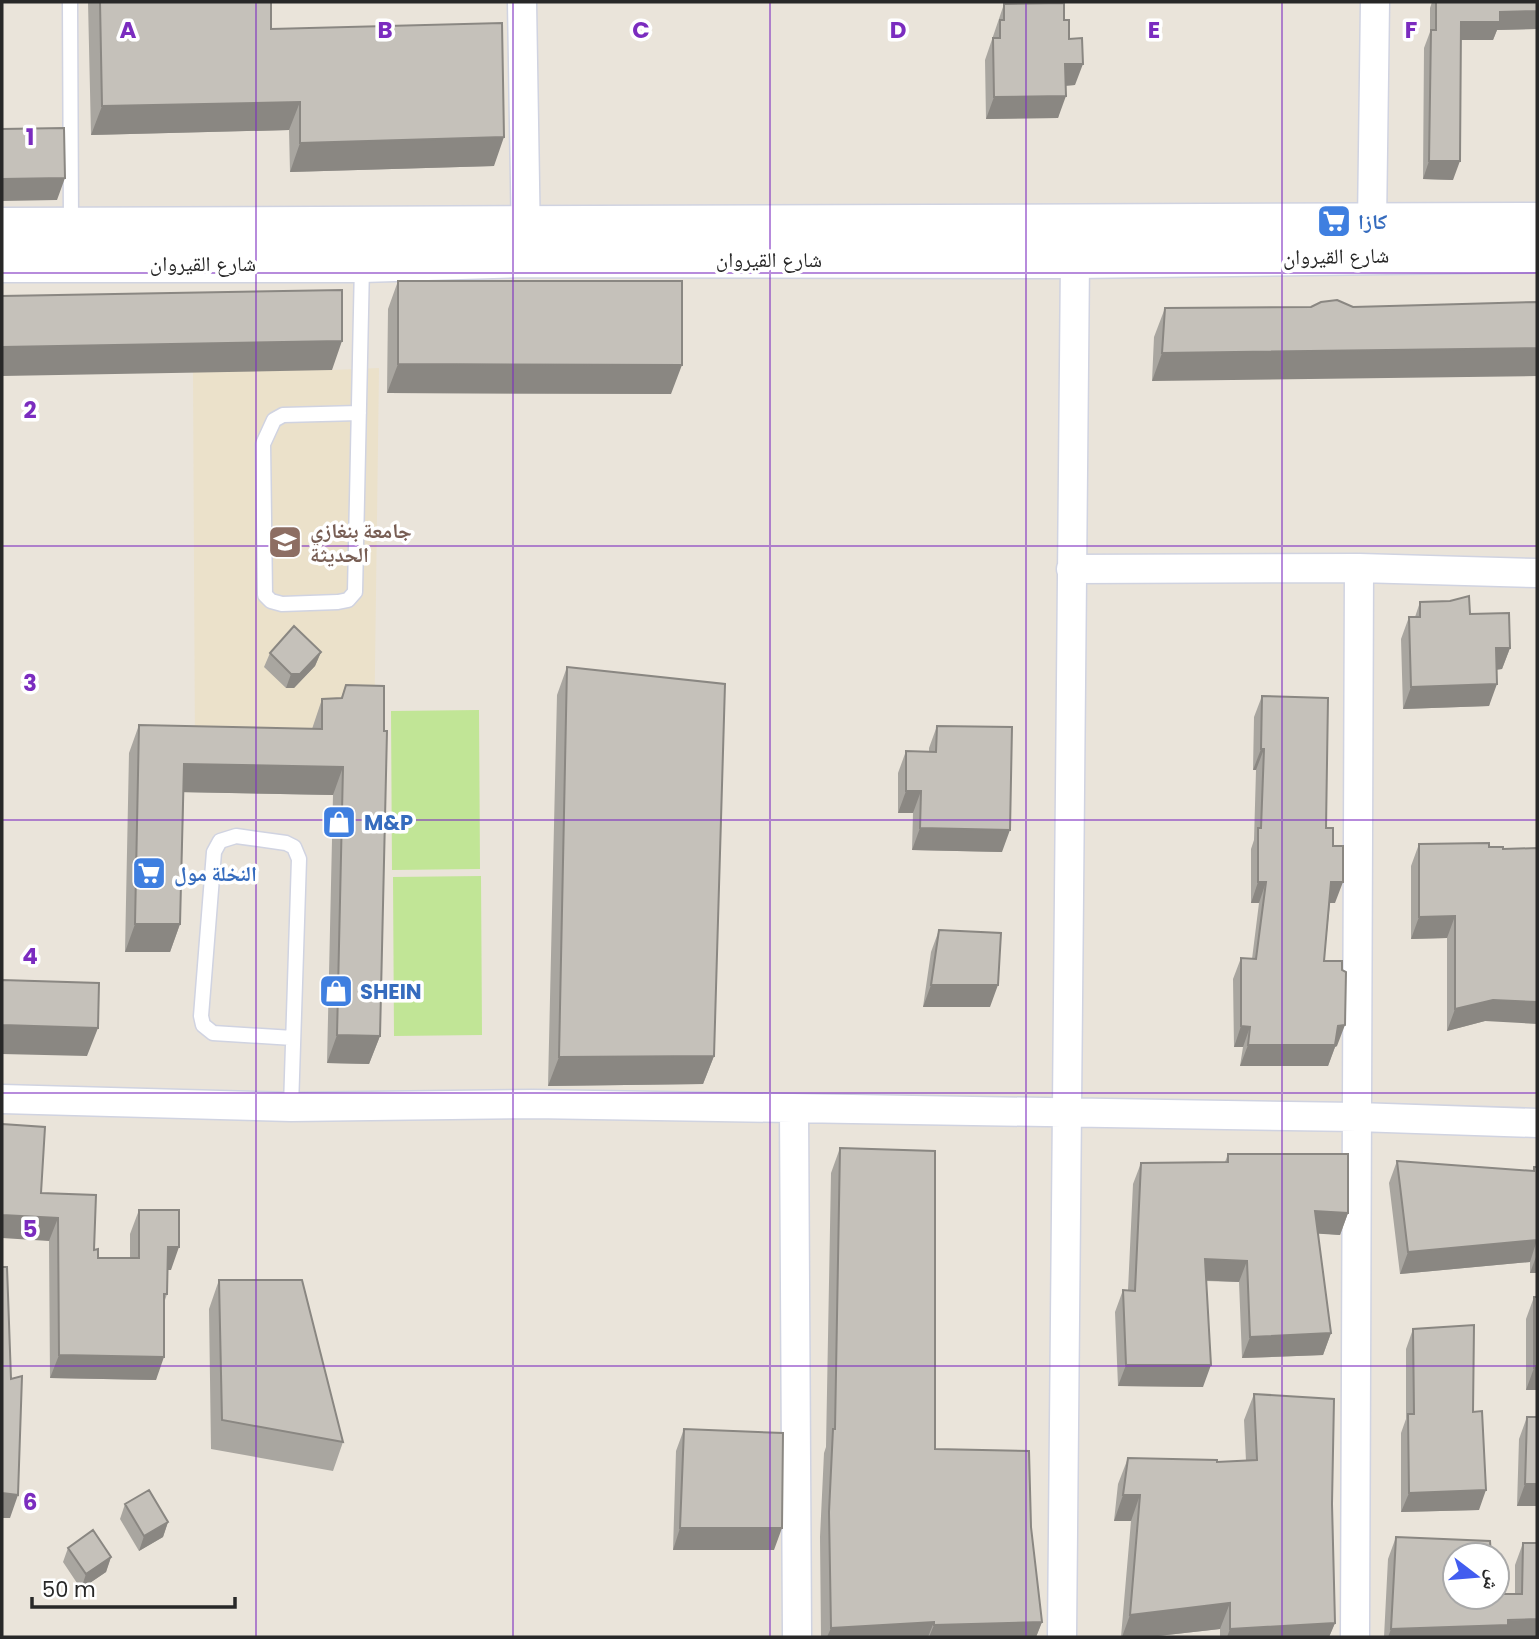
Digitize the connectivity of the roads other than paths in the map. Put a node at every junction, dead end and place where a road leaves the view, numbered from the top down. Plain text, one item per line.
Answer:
1 (70, 2) edge
2 (522, 2) edge
3 (1375, 2) edge
4 (1537, 222) edge
5 (1372, 224) junction
6 (2, 227) edge
7 (71, 227) junction
8 (526, 241) junction
9 (1537, 253) edge
10 (1075, 259) junction
11 (2, 263) edge
12 (362, 263) junction
13 (359, 412) junction
14 (1359, 568) junction
15 (1071, 569) junction
16 (1537, 573) edge
17 (293, 1038) junction
18 (2, 1099) edge
19 (291, 1107) junction
20 (794, 1110) junction
21 (1067, 1114) junction
22 (1357, 1117) junction
23 (1537, 1123) edge
24 (797, 1637) edge
25 (1062, 1637) edge
26 (1355, 1637) edge

1 - 7 lane
2 - 8 street
3 - 5 street
4 - 5 main road, شارع القيروان
5 - 8 main road, شارع القيروان
6 - 7 main road, شارع القيروان
7 - 8 main road, شارع القيروان
8 - 10 main road, شارع القيروان
8 - 12 main road, شارع القيروان
9 - 10 main road, شارع القيروان
10 - 15 street
11 - 12 main road, شارع القيروان
12 - 13 lane
13 - 13 lane
14 - 15 street
14 - 16 street
14 - 22 street
15 - 21 street
17 - 17 lane
17 - 19 lane
18 - 19 street
19 - 20 street
20 - 21 street
20 - 24 street
21 - 22 street
21 - 25 street
22 - 23 street
22 - 26 street

